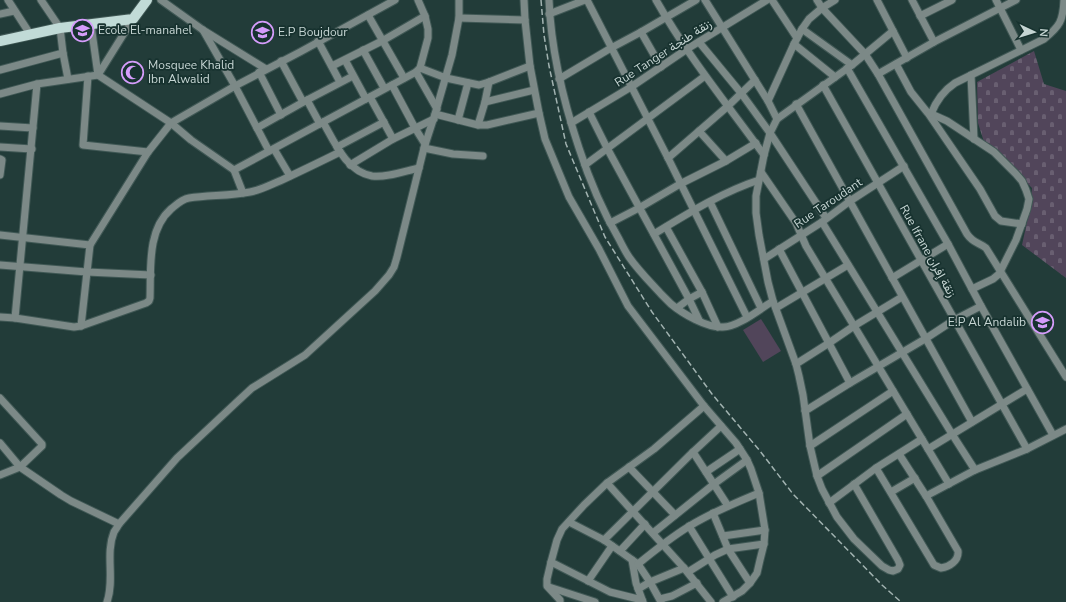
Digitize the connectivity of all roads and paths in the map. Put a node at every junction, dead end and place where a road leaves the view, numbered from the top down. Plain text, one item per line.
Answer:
1 (8, 0) edge
2 (41, 0) edge
3 (161, 0) edge
4 (395, 0) edge
5 (418, 0) edge
6 (459, 0) edge
7 (524, 0) edge
8 (549, 0) edge
9 (586, 0) edge
10 (656, 0) edge
11 (696, 0) edge
12 (705, 0) edge
13 (767, 0) edge
14 (772, 0) edge
15 (817, 0) edge
16 (835, 0) edge
17 (877, 0) edge
18 (912, 0) edge
19 (952, 0) edge
20 (996, 0) edge
21 (1016, 0) edge
22 (1064, 0) edge
23 (144, 1) edge
24 (822, 8) junction
25 (1000, 8) junction
26 (14, 11) junction
27 (0, 14) edge
28 (549, 14) junction
29 (368, 15) junction
30 (425, 16) junction
31 (920, 16) junction
32 (666, 17) junction
33 (459, 18) junction
34 (134, 19) junction
35 (525, 20) junction
36 (1063, 22) edge
37 (91, 25) junction
38 (60, 28) junction
39 (722, 28) junction
40 (802, 29) junction
41 (203, 30) junction
42 (893, 31) junction
43 (641, 32) junction
44 (30, 34) junction
45 (0, 41) edge
46 (318, 41) junction
47 (382, 41) junction
48 (795, 41) junction
49 (699, 42) junction
50 (934, 42) junction
51 (611, 48) junction
52 (687, 49) junction
53 (363, 50) junction
54 (1021, 50) junction
55 (63, 53) junction
56 (865, 54) junction
57 (907, 58) junction
58 (345, 60) junction
59 (281, 62) junction
60 (896, 64) junction
61 (332, 66) junction
62 (530, 66) junction
63 (850, 66) junction
64 (661, 67) junction
65 (0, 70) edge
66 (418, 70) junction
67 (263, 71) junction
68 (878, 74) junction
69 (98, 75) junction
70 (971, 75) junction
71 (88, 76) junction
72 (353, 76) junction
73 (705, 76) junction
74 (835, 77) junction
75 (404, 78) junction
76 (446, 78) junction
77 (68, 79) junction
78 (559, 79) junction
79 (755, 80) junction
80 (340, 82) junction
81 (489, 82) junction
82 (468, 83) junction
83 (37, 84) junction
84 (392, 85) junction
85 (823, 85) junction
86 (234, 86) junction
87 (631, 87) junction
88 (384, 88) junction
89 (534, 90) junction
90 (741, 93) junction
91 (0, 94) edge
92 (368, 98) junction
93 (305, 101) junction
94 (768, 101) junction
95 (485, 102) junction
96 (796, 104) junction
97 (728, 106) junction
98 (589, 112) junction
99 (538, 113) junction
100 (929, 113) junction
101 (435, 114) junction
102 (281, 115) junction
103 (647, 119) junction
104 (777, 119) junction
105 (458, 120) junction
106 (384, 122) junction
107 (172, 123) junction
108 (322, 123) junction
109 (571, 123) junction
110 (478, 125) junction
111 (0, 126) edge
112 (33, 128) junction
113 (257, 128) junction
114 (415, 128) junction
115 (699, 131) junction
116 (770, 133) junction
117 (393, 139) junction
118 (974, 139) junction
119 (756, 143) junction
120 (425, 146) junction
121 (0, 147) edge
122 (607, 148) junction
123 (32, 149) junction
124 (338, 149) junction
125 (272, 150) junction
126 (148, 152) junction
127 (764, 155) junction
128 (483, 156) dead end
129 (668, 158) junction
130 (0, 159) edge
131 (726, 161) junction
132 (350, 165) junction
133 (584, 166) junction
134 (904, 166) junction
135 (419, 168) junction
136 (234, 170) junction
137 (761, 172) junction
138 (0, 175) edge
139 (290, 176) junction
140 (759, 180) junction
141 (877, 183) junction
142 (680, 184) junction
143 (243, 193) junction
144 (850, 201) junction
145 (710, 202) junction
146 (639, 208) junction
147 (694, 210) junction
148 (824, 220) junction
149 (610, 223) junction
150 (1022, 224) junction
151 (666, 227) junction
152 (654, 234) junction
153 (0, 235) edge
154 (801, 235) junction
155 (24, 237) junction
156 (90, 244) junction
157 (948, 244) junction
158 (779, 249) junction
159 (764, 259) junction
160 (922, 261) junction
161 (0, 265) edge
162 (848, 265) junction
163 (20, 266) junction
164 (87, 272) junction
165 (1000, 272) junction
166 (151, 275) junction
167 (825, 278) junction
168 (892, 278) junction
169 (972, 289) junction
170 (702, 292) junction
171 (803, 292) junction
172 (902, 297) junction
173 (689, 300) junction
174 (774, 304) junction
175 (981, 306) junction
176 (677, 308) junction
177 (761, 308) junction
178 (877, 312) junction
179 (0, 317) edge
180 (747, 317) junction
181 (15, 318) junction
182 (699, 320) junction
183 (954, 320) junction
184 (81, 326) junction
185 (854, 326) junction
186 (718, 327) junction
187 (925, 339) junction
188 (829, 343) junction
189 (902, 352) junction
190 (796, 364) junction
191 (878, 366) junction
192 (1066, 377) edge
193 (850, 383) junction
194 (1027, 389) junction
195 (893, 391) junction
196 (0, 398) edge
197 (1001, 404) junction
198 (704, 406) junction
199 (805, 411) junction
200 (907, 414) junction
201 (972, 422) junction
202 (721, 426) junction
203 (1066, 429) edge
204 (952, 434) junction
205 (1053, 435) junction
206 (922, 439) junction
207 (0, 443) edge
208 (810, 446) junction
209 (740, 449) junction
210 (1027, 449) junction
211 (928, 450) junction
212 (693, 452) junction
213 (899, 454) junction
214 (747, 460) junction
215 (20, 467) junction
216 (629, 467) junction
217 (876, 468) junction
218 (975, 470) junction
219 (706, 472) junction
220 (0, 475) edge
221 (817, 476) junction
222 (915, 478) junction
223 (607, 483) junction
224 (714, 484) junction
225 (854, 484) junction
226 (949, 484) junction
227 (653, 492) junction
228 (891, 492) junction
229 (759, 493) junction
230 (926, 496) junction
231 (829, 503) junction
232 (728, 506) junction
233 (633, 512) junction
234 (713, 513) junction
235 (675, 515) junction
236 (569, 522) junction
237 (119, 524) junction
238 (645, 524) junction
239 (689, 526) junction
240 (765, 530) junction
241 (653, 533) junction
242 (724, 536) junction
243 (604, 540) junction
244 (663, 544) junction
245 (764, 544) junction
246 (612, 546) junction
247 (728, 549) junction
248 (620, 552) junction
249 (709, 558) junction
250 (551, 562) junction
251 (635, 562) junction
252 (686, 570) junction
253 (588, 581) junction
254 (650, 582) junction
255 (697, 583) junction
256 (750, 583) junction
257 (547, 586) junction
258 (638, 589) junction
259 (732, 597) junction
260 (673, 599) edge
261 (660, 600) edge
262 (642, 601) edge
263 (107, 602) edge
264 (560, 602) edge
265 (595, 602) edge
266 (711, 602) edge
267 (723, 602) edge

1 - 26 street
2 - 38 street
3 - 41 street
4 - 29 street
5 - 30 street
6 - 33 street
7 - 35 street
8 - 28 street
9 - 28 street
9 - 51 street
10 - 32 street
11 - 32 street
12 - 39 street
13 - 39 street, Rue Tanger زنقة طنجة
14 - 48 street
15 - 24 street
16 - 24 street
17 - 42 street
18 - 31 street
19 - 31 street
20 - 25 street
21 - 25 street
22 - 36 street
23 - 34 main road
24 - 40 street
24 - 56 street
25 - 50 street
25 - 54 street
26 - 27 street
26 - 44 street
28 - 78 street
29 - 46 street
29 - 47 street
30 - 47 street
30 - 66 street
31 - 50 street
32 - 43 street
32 - 52 street
33 - 35 street
33 - 76 street
34 - 37 main road
34 - 69 street
35 - 62 street
36 - 54 street
37 - 38 main road
37 - 69 street
38 - 44 main road
38 - 55 street
39 - 49 street, Rue Tanger زنقة طنجة
39 - 79 street
40 - 48 street
40 - 63 street
41 - 67 street
41 - 86 street
42 - 56 street
42 - 57 street
43 - 51 street
43 - 64 street
44 - 45 main road
46 - 59 street
46 - 61 street
47 - 53 street
47 - 75 street
48 - 74 street
48 - 94 street
49 - 52 street, Rue Tanger زنقة طنجة
49 - 90 street
50 - 57 street
51 - 78 street
51 - 87 street
52 - 64 street, Rue Tanger زنقة طنجة
52 - 73 street
53 - 58 street
53 - 88 street
54 - 70 street
55 - 65 street
55 - 77 street
56 - 63 street
56 - 68 street
57 - 60 street
58 - 61 street
58 - 72 street
59 - 67 street
59 - 93 street
60 - 68 street
60 - 100 street
61 - 80 street
62 - 81 street
62 - 89 street
63 - 74 street
63 - 134 street
64 - 87 street, Rue Tanger زنقة طنجة
66 - 75 street
66 - 76 street
66 - 101 street
67 - 86 street
67 - 102 street
68 - 165 street
69 - 71 street
69 - 107 street
70 - 100 street
70 - 118 street
71 - 77 street
71 - 126 street
72 - 80 street
72 - 92 street
73 - 97 street
73 - 103 street
74 - 85 street
75 - 84 street
76 - 82 street
76 - 101 street
77 - 83 street
78 - 109 street
79 - 90 street
79 - 94 street
80 - 93 street
81 - 82 street
81 - 95 street
82 - 105 street
83 - 91 street
83 - 112 street
84 - 88 street
84 - 114 street
85 - 96 street
85 - 141 street, Rue Ifrane زنقة إفران
86 - 107 street
86 - 113 street
87 - 98 street, Rue Tanger زنقة طنجة
87 - 103 street
88 - 92 street
89 - 95 street
89 - 99 street
90 - 97 street
90 - 116 street
92 - 106 street
92 - 108 street
93 - 102 street
93 - 108 street
94 - 104 street
95 - 110 street
96 - 104 street
96 - 144 street
97 - 115 street
97 - 119 street
98 - 109 street, Rue Tanger زنقة طنجة
98 - 122 street
99 - 110 street
99 - 198 street
100 - 118 street
100 - 150 street
101 - 105 street
101 - 114 street
101 - 120 street
102 - 113 street
103 - 122 street
103 - 129 street
104 - 116 street
105 - 110 street
106 - 117 street
106 - 124 street
107 - 126 street
107 - 136 street
108 - 124 street
108 - 125 street
109 - 133 street
111 - 112 street
112 - 123 street
113 - 125 street
114 - 117 street
114 - 120 street
115 - 129 street
115 - 131 street
116 - 127 street
116 - 148 street
117 - 132 street
118 - 150 street
119 - 127 street
119 - 131 street
120 - 128 street
120 - 135 street
121 - 123 street
122 - 133 street
122 - 146 street
123 - 155 street
124 - 132 street
124 - 139 street
125 - 136 street
125 - 139 street
126 - 156 street
127 - 137 street
129 - 142 street
130 - 138 street
131 - 142 street
132 - 135 street
133 - 149 street
134 - 141 street, Rue Taroudant
134 - 157 street
135 - 237 street
136 - 143 street
137 - 140 street
137 - 154 street
139 - 143 street
140 - 145 street
140 - 159 street
141 - 144 street, Rue Taroudant
141 - 160 street, Rue Ifrane زنقة إفران
142 - 146 street
142 - 147 street
143 - 166 street
144 - 148 street, Rue Taroudant
144 - 168 street
145 - 147 street
145 - 177 street
146 - 149 street
146 - 152 street
147 - 151 street
147 - 180 street
148 - 154 street, Rue Taroudant
148 - 162 street
149 - 176 street
150 - 165 street
151 - 152 street
151 - 170 street
152 - 173 street
153 - 155 street
154 - 158 street, Rue Taroudant
154 - 167 street
155 - 156 street
155 - 163 street
156 - 164 street
157 - 160 street
157 - 169 street
158 - 159 street, Rue Taroudant
158 - 171 street
159 - 174 street
160 - 168 street
160 - 183 street, Rue Ifrane زنقة إفران
161 - 163 street
162 - 167 street
162 - 178 street
163 - 164 street
163 - 181 street
164 - 166 street
164 - 184 street
165 - 169 street
165 - 192 street
166 - 184 street
167 - 171 street
167 - 185 street
168 - 172 street
169 - 175 street
170 - 173 street
170 - 186 street
171 - 174 street
171 - 188 street
172 - 178 street
172 - 187 street
173 - 176 street
173 - 182 street
174 - 177 street
174 - 190 street
175 - 183 street
175 - 194 street
176 - 182 street
177 - 180 street
178 - 185 street
178 - 189 street
179 - 181 street
180 - 186 street
181 - 184 street
182 - 186 street
183 - 187 street
183 - 197 street, Rue Ifrane زنقة إفران
185 - 188 street
185 - 191 street
187 - 189 street
187 - 201 street
188 - 190 street
188 - 193 street
189 - 191 street
189 - 204 street
190 - 199 street
191 - 193 street
191 - 195 street
193 - 199 street
194 - 197 street
194 - 205 street
195 - 200 street
195 - 208 street
196 - 215 street
197 - 201 street
197 - 210 street, Rue Ifrane زنقة إفران
198 - 202 street
198 - 216 street
199 - 208 street
200 - 206 street
200 - 221 street
201 - 204 street
202 - 209 street
202 - 212 street
203 - 205 street
204 - 211 street
204 - 218 street
205 - 210 street
206 - 211 street
206 - 213 street
207 - 215 street
208 - 221 street
209 - 214 street
209 - 219 street
210 - 218 street
211 - 226 street
212 - 219 street
212 - 227 street
213 - 217 street
213 - 222 street
214 - 224 street
214 - 229 street
215 - 220 street
215 - 237 street
216 - 223 street
216 - 227 street
217 - 225 street
217 - 228 street
218 - 226 street
219 - 224 street
221 - 231 street
222 - 228 street
222 - 230 street
223 - 233 street
223 - 236 street
224 - 232 street
224 - 235 street
225 - 231 street
225 - 231 street
226 - 230 street
227 - 233 street
227 - 235 street
228 - 230 street
229 - 232 street
229 - 240 street
232 - 234 street
233 - 238 street
233 - 243 street
234 - 239 street
234 - 242 street
235 - 241 street
236 - 243 street
236 - 250 street
237 - 263 street
238 - 241 street
238 - 248 street
239 - 244 street
239 - 249 street
240 - 242 street
240 - 245 street
241 - 244 street
242 - 247 street
243 - 246 street
244 - 251 street
244 - 252 street
245 - 247 street
245 - 256 street
246 - 248 street
246 - 253 street
247 - 249 street
247 - 256 street
248 - 251 street
249 - 252 street
249 - 259 street
250 - 253 street
250 - 257 street
251 - 254 street
251 - 258 street
252 - 254 street
252 - 255 street
253 - 262 street
254 - 258 street
254 - 261 street
255 - 260 street
255 - 266 street
256 - 259 street
257 - 264 street
257 - 265 street
258 - 262 street
259 - 267 street
260 - 261 street

